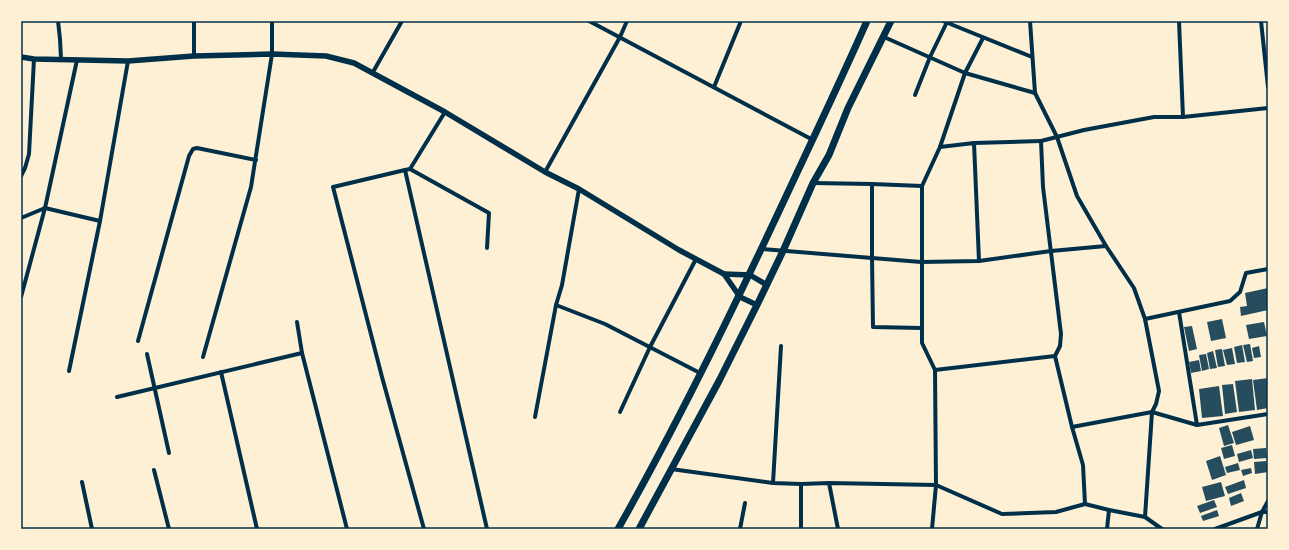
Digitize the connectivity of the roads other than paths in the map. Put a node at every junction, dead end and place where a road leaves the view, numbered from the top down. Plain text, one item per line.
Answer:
1 (58, 21) edge
2 (194, 21) edge
3 (272, 21) edge
4 (402, 21) edge
5 (589, 21) edge
6 (627, 21) edge
7 (741, 21) edge
8 (867, 21) edge
9 (891, 21) edge
10 (1030, 21) edge
11 (1179, 21) edge
12 (1261, 21) edge
13 (945, 22) edge
14 (620, 37) junction
15 (884, 37) junction
16 (984, 38) junction
17 (272, 54) junction
18 (194, 56) junction
19 (930, 57) junction
20 (1032, 57) junction
21 (21, 58) edge
22 (34, 59) junction
23 (61, 59) junction
24 (77, 60) junction
25 (128, 61) junction
26 (373, 72) junction
27 (965, 73) junction
28 (714, 87) junction
29 (1268, 87) edge
30 (1035, 93) junction
31 (915, 95) dead end
32 (1268, 108) edge
33 (445, 112) junction
34 (1183, 117) junction
35 (1058, 137) junction
36 (813, 140) junction
37 (1041, 141) junction
38 (974, 143) junction
39 (940, 147) junction
40 (256, 160) junction
41 (410, 168) junction
42 (405, 170) junction
43 (545, 172) junction
44 (21, 176) edge
45 (813, 183) junction
46 (872, 184) junction
47 (922, 186) junction
48 (579, 189) junction
49 (45, 208) junction
50 (21, 218) edge
51 (100, 220) junction
52 (1106, 246) junction
53 (487, 248) dead end
54 (762, 249) junction
55 (784, 251) junction
56 (1051, 251) junction
57 (872, 257) junction
58 (696, 259) junction
59 (979, 261) junction
60 (921, 262) junction
61 (1268, 269) edge
62 (724, 274) junction
63 (750, 275) junction
64 (767, 285) junction
65 (740, 296) junction
66 (21, 297) edge
67 (556, 305) junction
68 (757, 305) junction
69 (1178, 312) junction
70 (1145, 319) junction
71 (297, 322) dead end
72 (922, 328) junction
73 (138, 341) dead end
74 (781, 346) dead end
75 (650, 347) junction
76 (302, 353) junction
77 (147, 354) dead end
78 (1055, 356) junction
79 (203, 357) dead end
80 (935, 370) junction
81 (69, 371) dead end
82 (221, 372) junction
83 (700, 373) junction
84 (155, 388) junction
85 (117, 397) dead end
86 (620, 412) dead end
87 (1152, 412) junction
88 (1268, 414) edge
89 (535, 417) dead end
90 (1197, 425) junction
91 (1072, 426) junction
92 (169, 453) dead end
93 (671, 469) junction
94 (154, 470) dead end
95 (82, 482) dead end
96 (773, 483) junction
97 (829, 483) junction
98 (801, 484) junction
99 (936, 485) junction
100 (1268, 501) edge
101 (745, 503) dead end
102 (1085, 504) junction
103 (1109, 510) junction
104 (1262, 512) junction
105 (1268, 512) edge
106 (1145, 517) junction
107 (92, 529) edge
108 (169, 529) edge
109 (257, 529) edge
110 (347, 529) edge
111 (424, 529) edge
112 (486, 529) edge
113 (618, 529) edge
114 (639, 529) edge
115 (740, 529) edge
116 (801, 529) edge
117 (838, 529) edge
118 (932, 529) edge
119 (1107, 529) edge
120 (1162, 529) edge
121 (1215, 529) edge
122 (1258, 529) edge

1 - 23 street
2 - 18 street
3 - 17 street
4 - 26 street
5 - 14 street
6 - 14 street
7 - 28 street
8 - 36 main road
9 - 15 main road
10 - 20 street
11 - 34 street
12 - 29 street
13 - 16 street
13 - 19 street
14 - 28 street
14 - 43 street
15 - 19 street
15 - 45 main road
16 - 20 street
16 - 27 street
17 - 18 street
17 - 26 street
17 - 40 street
18 - 25 street
19 - 27 street
19 - 31 street
20 - 30 street
21 - 22 street
22 - 23 street
22 - 44 street
23 - 24 street
24 - 25 street
24 - 49 street
25 - 51 street
26 - 33 street
27 - 30 street
27 - 39 street
28 - 36 street
30 - 35 street
32 - 34 street
33 - 41 street
33 - 43 street
34 - 35 street
35 - 37 street
35 - 52 street
36 - 54 main road
37 - 38 street
37 - 56 street
38 - 39 street
38 - 59 street
39 - 47 street
40 - 73 street
40 - 79 street
41 - 42 street
41 - 53 street
42 - 111 street
42 - 112 street
43 - 48 street
45 - 46 street
45 - 55 main road
46 - 47 street
46 - 57 street
47 - 60 street
48 - 58 street
48 - 67 street
49 - 50 street
49 - 51 street
49 - 66 street
51 - 81 street
52 - 56 street
52 - 70 street
54 - 55 street
54 - 63 main road
55 - 57 street
55 - 64 main road
56 - 59 street
56 - 78 street
57 - 60 street
57 - 72 street
58 - 62 street
58 - 75 street
59 - 60 street
60 - 72 street
61 - 69 street
62 - 63 street
62 - 65 street
63 - 64 street
63 - 65 main road
64 - 68 main road
65 - 68 street
65 - 83 main road
67 - 75 street
67 - 89 street
68 - 93 main road
69 - 70 street
69 - 90 street
70 - 87 street
71 - 76 street
72 - 80 street
74 - 96 street
75 - 83 street
75 - 86 street
76 - 82 street
76 - 110 street
77 - 84 street
78 - 80 street
78 - 91 street
80 - 99 street
82 - 84 street
82 - 109 street
83 - 113 main road
84 - 85 street
84 - 92 street
87 - 90 street
87 - 91 street
87 - 106 street
88 - 90 street
91 - 102 street
93 - 96 street
93 - 114 main road
94 - 108 street
95 - 107 street
96 - 98 street
97 - 98 street
97 - 99 street
97 - 117 street
98 - 116 street
99 - 102 street
99 - 118 street
100 - 104 street
101 - 115 street
102 - 103 street
103 - 106 street
103 - 119 street
104 - 105 street
104 - 121 street
104 - 122 street
106 - 120 street

